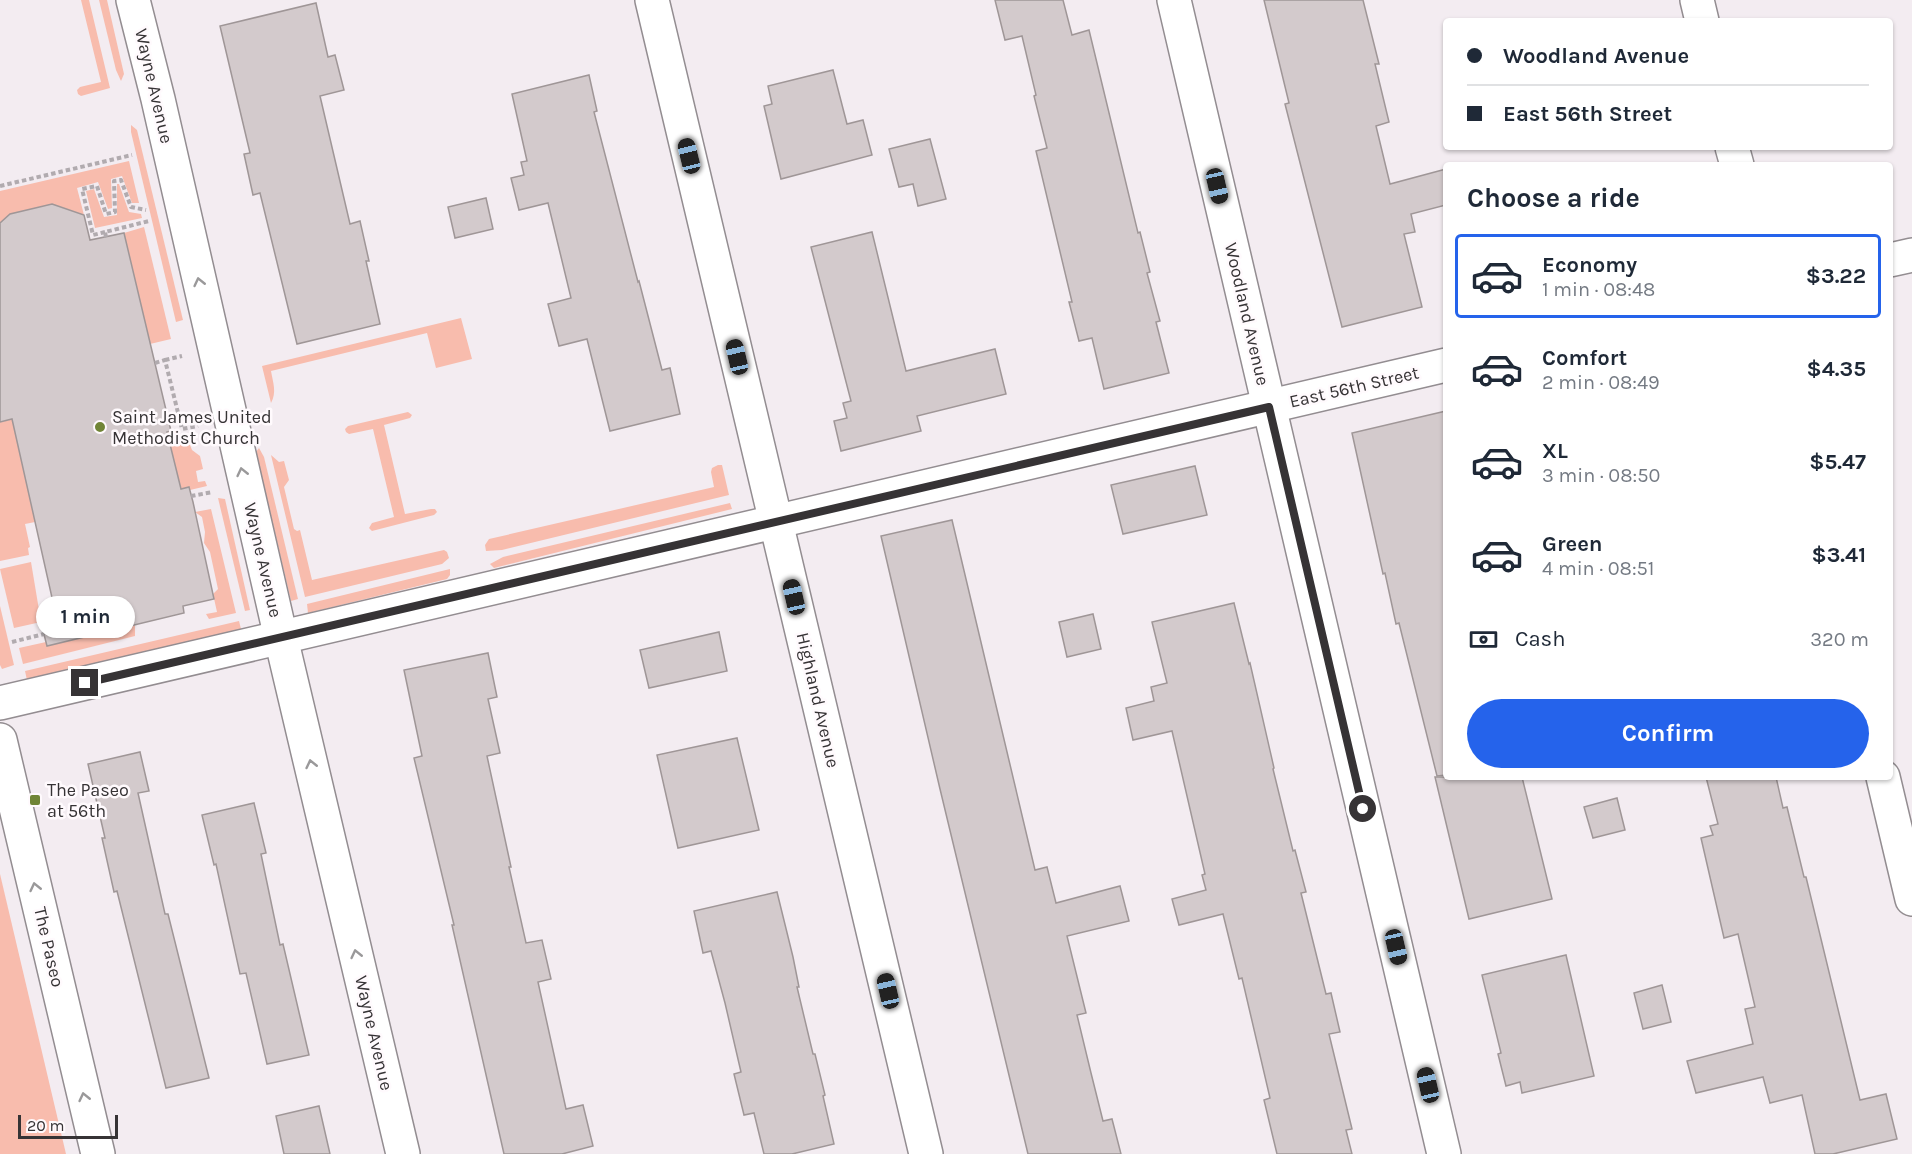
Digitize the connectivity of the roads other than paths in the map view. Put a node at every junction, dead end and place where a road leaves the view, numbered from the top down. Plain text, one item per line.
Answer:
1 (133, 0) edge
2 (652, 0) edge
3 (1174, 0) edge
4 (1698, 0) edge
5 (1701, 18) edge
6 (1912, 255) edge
7 (1893, 259) edge
8 (1443, 366) edge
9 (1269, 407) junction
10 (776, 522) junction
11 (281, 638) junction
12 (0, 703) edge
13 (0, 740) edge
14 (1884, 780) edge
15 (1912, 899) edge
16 (98, 1154) edge
17 (403, 1154) edge
18 (926, 1154) edge
19 (1444, 1154) edge

11 -> 1 street, Wayne Avenue
2 - 10 street, Highland Avenue
3 - 9 street, Woodland Avenue
4 - 5 street
6 - 7 street
8 - 9 street, East 56th Street
9 - 10 street, East 56th Street
9 - 19 street, Woodland Avenue
10 - 11 street, East 56th Street
10 - 18 street, Highland Avenue
11 - 12 street, East 56th Street
17 -> 11 street, Wayne Avenue
16 -> 13 street, The Paseo
14 - 15 street

